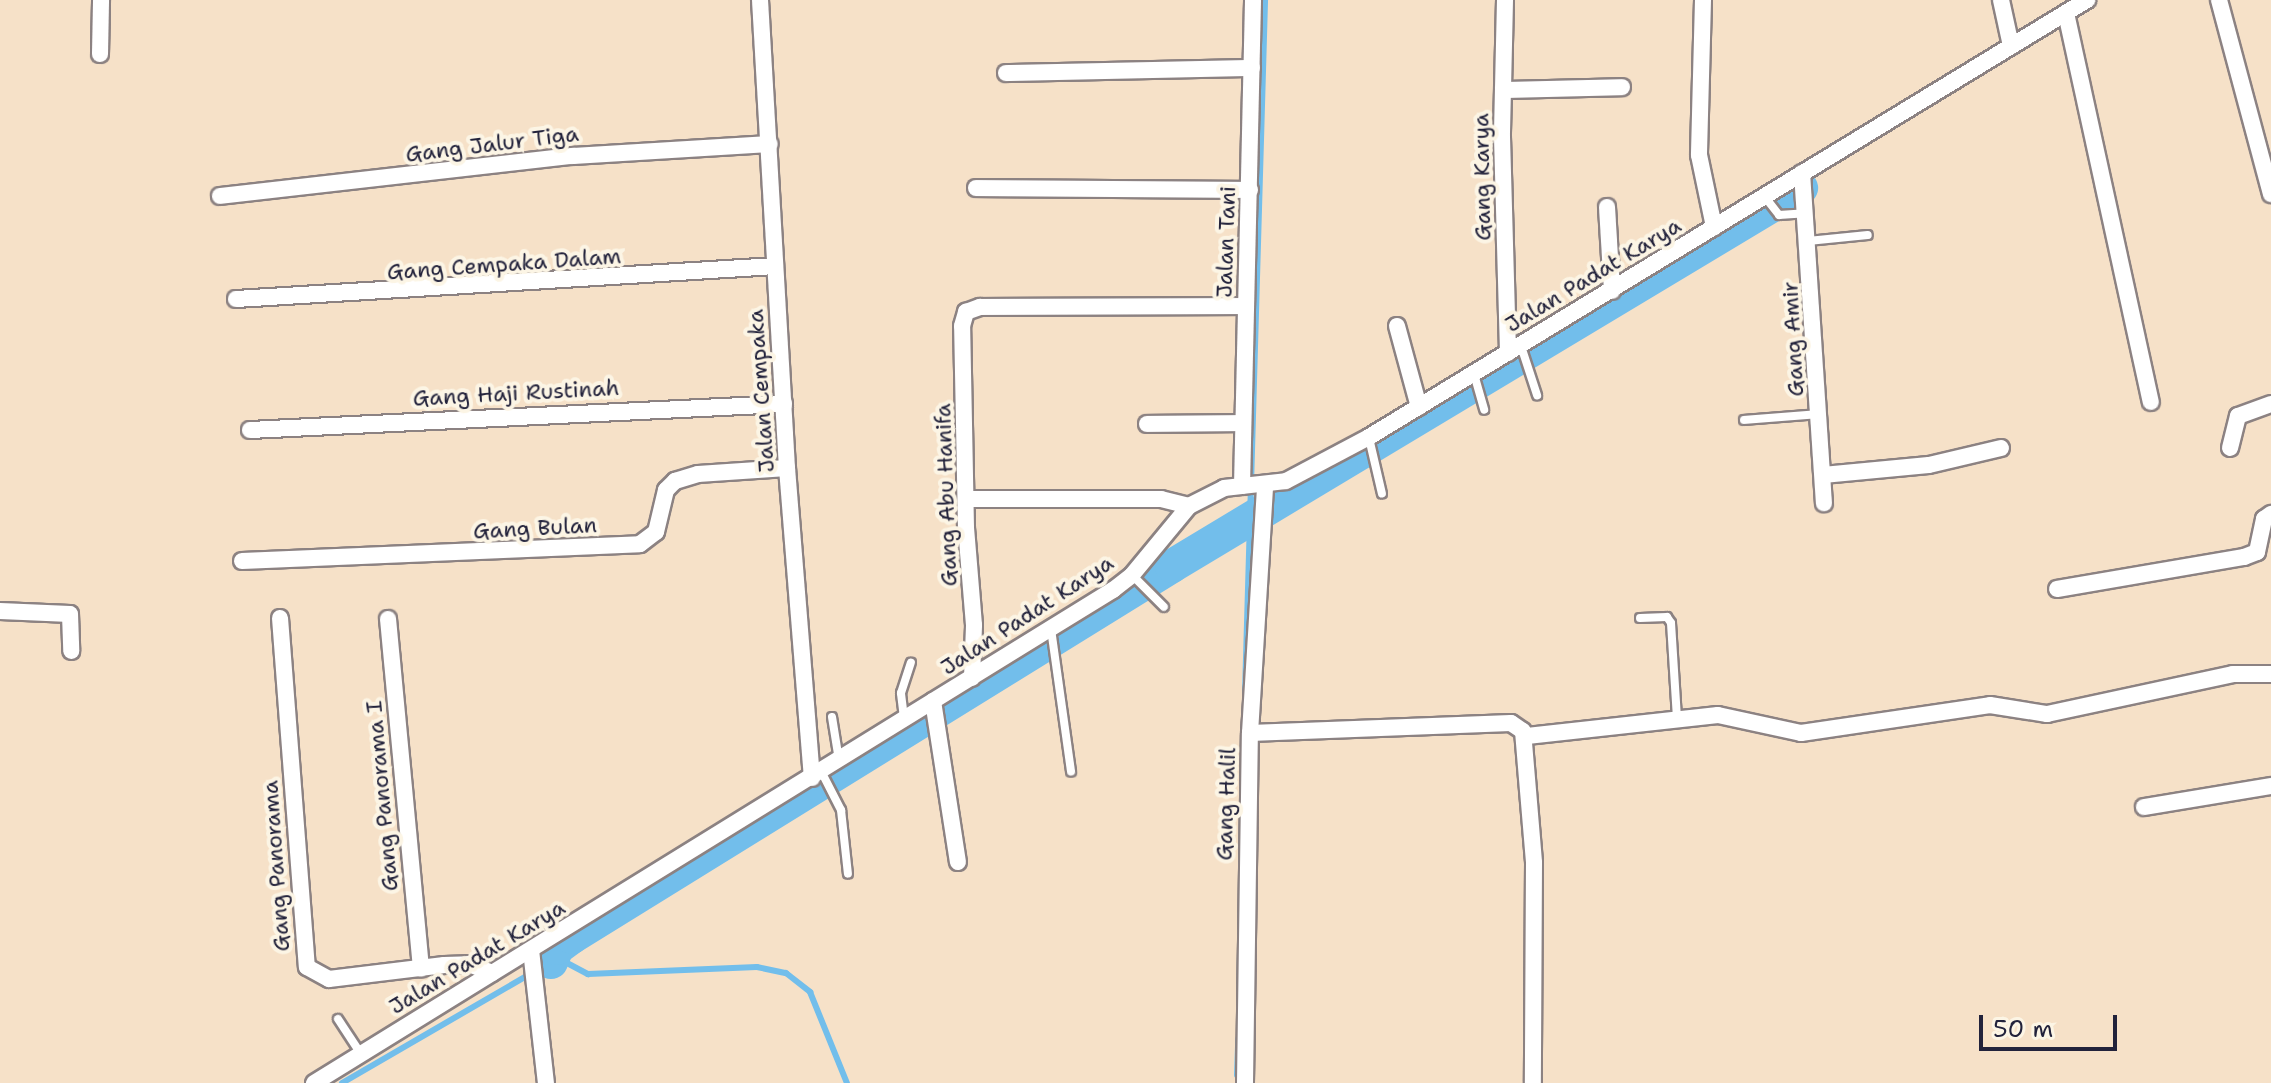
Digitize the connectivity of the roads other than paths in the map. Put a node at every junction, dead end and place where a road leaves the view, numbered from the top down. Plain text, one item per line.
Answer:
1 (101, 0) edge
2 (760, 0) edge
3 (1253, 0) edge
4 (1505, 0) edge
5 (1703, 0) edge
6 (2001, 0) edge
7 (2087, 0) edge
8 (2219, 0) edge
9 (2067, 22) junction
10 (2011, 46) junction
11 (100, 54) dead end
12 (1252, 68) junction
13 (1006, 73) dead end
14 (1622, 87) dead end
15 (1503, 90) junction
16 (770, 144) junction
17 (1802, 173) junction
18 (976, 188) dead end
19 (1250, 190) junction
20 (2271, 194) edge
21 (220, 196) dead end
22 (1766, 198) junction
23 (1607, 207) dead end
24 (1806, 213) junction
25 (1714, 227) junction
26 (1868, 235) dead end
27 (1808, 241) junction
28 (775, 266) junction
29 (1612, 291) junction
30 (236, 299) dead end
31 (1246, 306) junction
32 (1397, 326) dead end
33 (1517, 350) junction
34 (1477, 381) junction
35 (1537, 395) dead end
36 (2151, 402) dead end
37 (784, 404) junction
38 (2271, 404) edge
39 (1419, 407) junction
40 (1484, 410) dead end
41 (1819, 414) junction
42 (1744, 420) dead end
43 (1242, 423) junction
44 (1147, 424) dead end
45 (250, 430) dead end
46 (1370, 441) junction
47 (2001, 448) dead end
48 (2230, 448) dead end
49 (787, 468) junction
50 (1823, 475) junction
51 (1255, 488) junction
52 (1382, 494) dead end
53 (966, 499) junction
54 (1824, 503) dead end
55 (1189, 506) junction
56 (2271, 514) edge
57 (242, 561) dead end
58 (1136, 578) junction
59 (2057, 589) dead end
60 (1164, 607) dead end
61 (0, 611) edge
62 (280, 618) dead end
63 (1640, 618) dead end
64 (388, 619) dead end
65 (1052, 632) junction
66 (71, 651) dead end
67 (911, 663) dead end
68 (2271, 674) edge
69 (972, 678) junction
70 (933, 701) junction
71 (832, 717) dead end
72 (904, 719) junction
73 (1677, 719) junction
74 (1250, 733) junction
75 (1527, 736) junction
76 (840, 761) junction
77 (1071, 772) dead end
78 (819, 776) junction
79 (2271, 786) edge
80 (2144, 807) dead end
81 (958, 862) dead end
82 (848, 874) dead end
83 (532, 953) junction
84 (421, 968) junction
85 (492, 973) junction
86 (338, 1019) dead end
87 (361, 1054) junction
88 (347, 1075) edge
89 (314, 1083) edge
90 (546, 1083) edge
91 (1245, 1083) edge
92 (1533, 1083) edge

1 - 11 street
2 - 16 street, Jalan Cempaka
3 - 12 street, Jalan Tani
4 - 15 street, Gang Karya
5 - 25 street
6 - 10 street
7 - 9 street, Jalan Padat Karya
8 - 20 street
9 - 10 street, Jalan Padat Karya
9 - 36 street
10 - 17 street, Jalan Padat Karya
12 - 13 street
12 - 19 street, Jalan Tani
14 - 15 street
15 - 33 street, Gang Karya
16 - 21 street, Gang Jalur Tiga
16 - 28 street, Jalan Cempaka
17 - 22 street, Jalan Padat Karya
17 - 24 street, Gang Amir
18 - 19 street
19 - 31 street, Jalan Tani
22 - 24 lane
22 - 25 street, Jalan Padat Karya
23 - 29 street
24 - 27 street, Gang Amir
25 - 29 street, Jalan Padat Karya
26 - 27 lane
27 - 41 street, Gang Amir
28 - 30 street, Gang Cempaka Dalam
28 - 37 street, Jalan Cempaka
29 - 33 street, Jalan Padat Karya
31 - 43 street, Jalan Tani
31 - 53 street, Gang Abu Hanifa
32 - 39 street
33 - 34 street, Jalan Padat Karya
33 - 35 lane
34 - 39 street, Jalan Padat Karya
34 - 40 lane
37 - 45 street, Gang Haji Rustinah
37 - 49 street, Jalan Cempaka
38 - 48 street
39 - 46 street, Jalan Padat Karya
41 - 42 lane
41 - 50 street, Gang Amir
43 - 44 street
43 - 51 street, Jalan Tani
46 - 51 street, Jalan Padat Karya
46 - 52 lane
47 - 50 street
49 - 57 street, Gang Bulan
49 - 78 street, Jalan Cempaka
50 - 54 street, Gang Amir
51 - 55 street, Jalan Padat Karya
51 - 74 street, Gang Halil
53 - 55 street
53 - 69 street, Gang Abu Hanifa
55 - 58 street, Jalan Padat Karya
56 - 59 street
58 - 60 lane
58 - 65 street, Jalan Padat Karya
61 - 66 street
62 - 84 street, Gang Panorama
63 - 73 lane
64 - 84 street, Gang Panorama I
65 - 69 street, Jalan Padat Karya
65 - 77 lane
67 - 72 lane
68 - 73 street
69 - 70 street, Jalan Padat Karya
70 - 72 street, Jalan Padat Karya
70 - 81 street
71 - 76 lane
72 - 76 street, Jalan Padat Karya
73 - 75 street
74 - 75 street
74 - 91 street, Gang Halil
75 - 92 street
76 - 78 street, Jalan Padat Karya
78 - 82 lane
78 - 83 street, Jalan Padat Karya
79 - 80 street
83 - 85 street, Jalan Padat Karya
83 - 90 street
84 - 85 street, Gang Panorama
85 - 87 street, Jalan Padat Karya
86 - 87 lane
87 - 88 street, Jalan Padat Karya
88 - 89 street, Jalan Padat Karya

